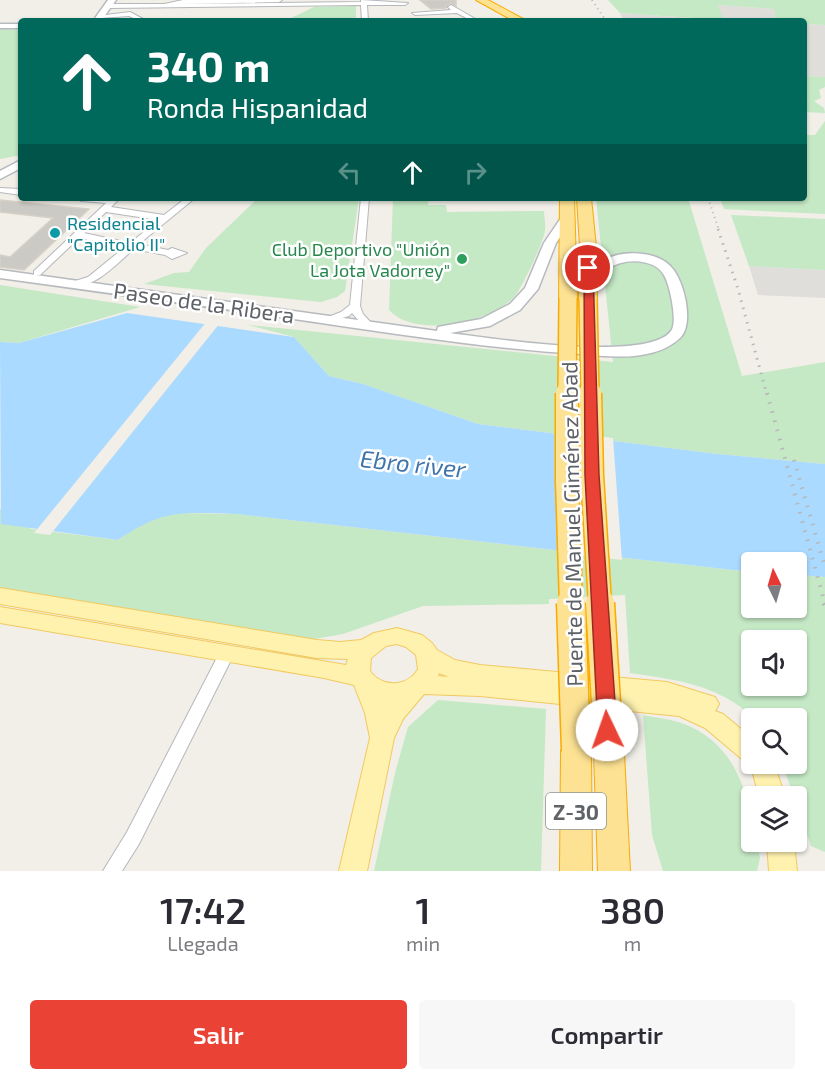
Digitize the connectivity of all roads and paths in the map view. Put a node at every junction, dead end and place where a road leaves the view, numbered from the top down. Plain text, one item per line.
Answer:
1 (279, 0) edge
2 (481, 0) edge
3 (493, 0) edge
4 (404, 1) edge
5 (292, 2) edge
6 (364, 2) edge
7 (110, 3) edge
8 (187, 3) edge
9 (444, 4) dead end
10 (457, 11) junction
11 (415, 13) junction
12 (100, 18) edge
13 (105, 18) edge
14 (138, 18) edge
15 (365, 18) edge
16 (418, 18) edge
17 (470, 18) edge
18 (516, 18) edge
19 (528, 18) edge
20 (0, 26) edge
21 (18, 26) edge
22 (18, 166) edge
23 (0, 176) edge
24 (0, 190) edge
25 (18, 192) edge
26 (114, 201) edge
27 (187, 201) edge
28 (365, 201) edge
29 (567, 201) edge
30 (584, 201) edge
31 (105, 209) junction
32 (166, 218) junction
33 (567, 218) junction
34 (78, 235) junction
35 (133, 246) junction
36 (170, 253) dead end
37 (37, 273) dead end
38 (0, 274) edge
39 (92, 283) junction
40 (581, 295) junction
41 (355, 306) junction
42 (328, 320) junction
43 (369, 326) junction
44 (409, 331) junction
45 (0, 596) edge
46 (0, 615) edge
47 (364, 648) junction
48 (227, 652) junction
49 (430, 657) junction
50 (364, 681) junction
51 (417, 686) junction
52 (741, 731) edge
53 (382, 738) junction
54 (741, 744) edge
55 (610, 791) junction
56 (782, 852) edge
57 (112, 871) edge
58 (353, 871) edge
59 (576, 871) edge
60 (614, 871) edge
61 (631, 871) edge
62 (783, 871) edge

1 - 8 street
2 - 18 highway
3 - 19 highway
4 - 6 street
4 - 11 street
5 - 6 street
5 - 8 street
6 - 15 street
7 - 8 street
7 - 12 main road
9 - 10 street
10 - 11 street
10 - 17 street
11 - 16 street
13 - 14 street
20 - 21 main road
22 - 23 main road
24 - 25 street
26 - 31 street
27 - 32 street
28 - 41 street
29 - 33 highway, Z-30
30 - 40 highway, Z-30
31 - 32 street
31 - 34 street
32 - 35 street
33 - 40 highway, Z-30
33 - 44 main road
34 - 35 street
34 - 37 street
35 - 36 street
35 - 39 street
38 - 39 main road, Paseo de la Ribera
39 - 42 main road, Paseo de la Ribera
40 - 44 main road
40 - 55 highway, Puente de Manuel Giménez Abad / Z-30, bridge
40 - 59 highway, Puente de Manuel Giménez Abad / Z-30, bridge
41 - 42 street
41 - 43 street
42 - 43 main road, Paseo de la Ribera
43 - 44 main road, Paseo de la Ribera
45 - 47 main road
46 - 48 main road
47 - 49 main road
47 - 50 main road
48 - 50 main road
48 - 57 street
49 - 51 main road
49 - 52 main road
50 - 51 main road
50 - 53 main road
51 - 53 main road
51 - 54 main road
53 - 58 main road
55 - 60 highway, Z-30
55 - 61 main road
56 - 62 main road

